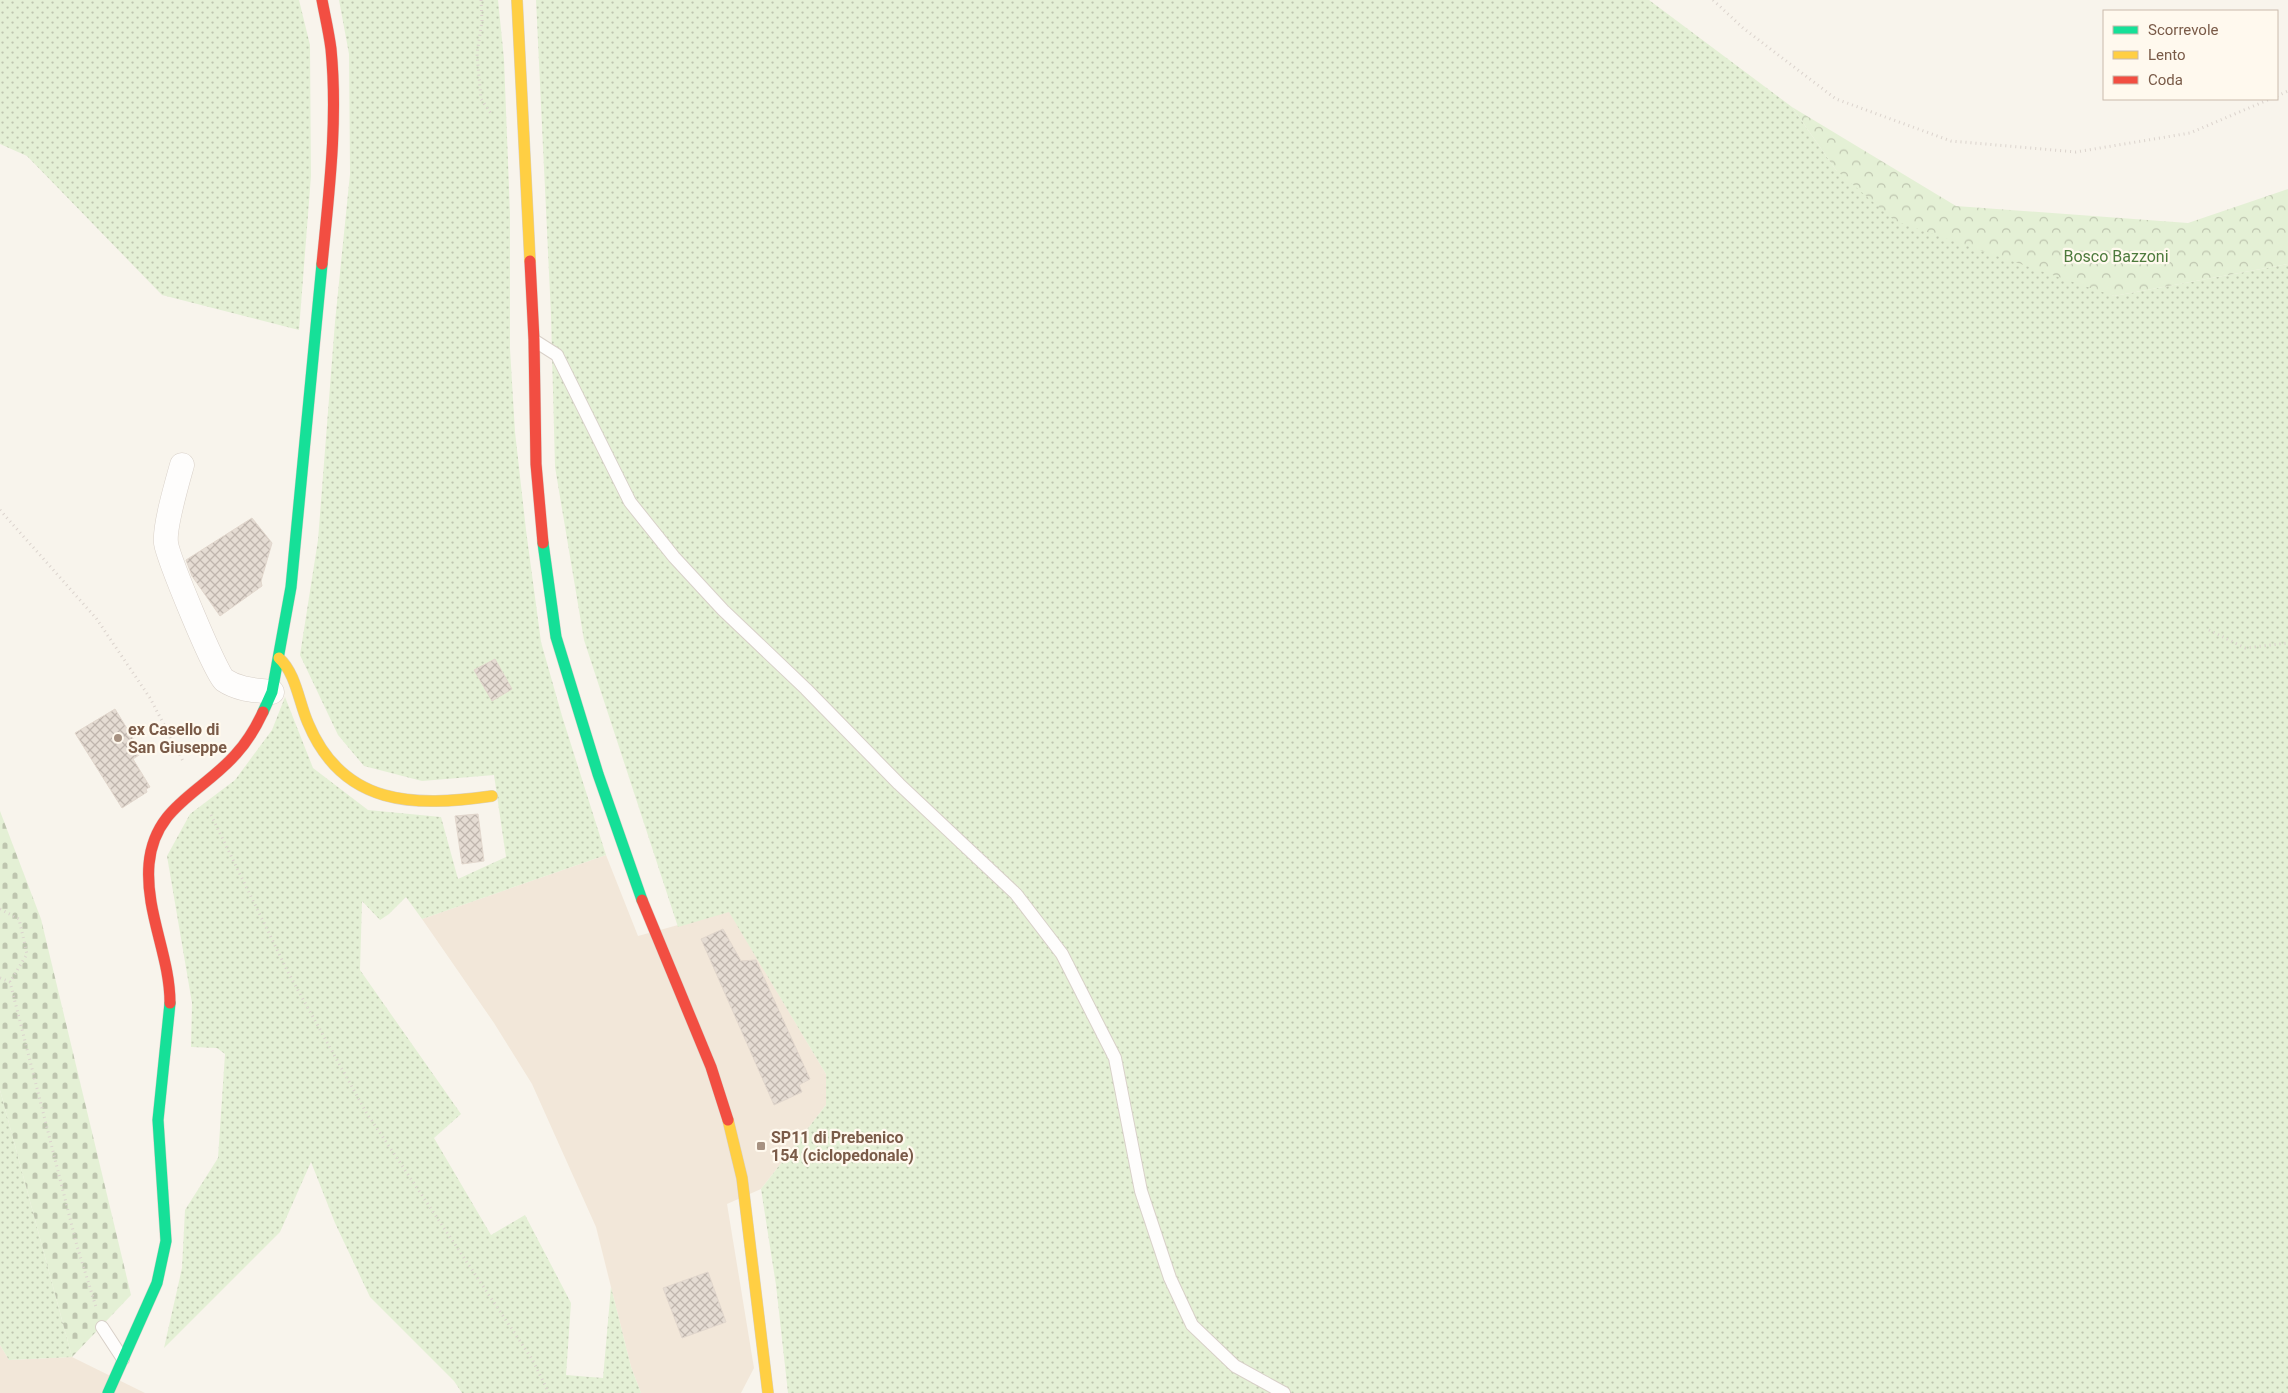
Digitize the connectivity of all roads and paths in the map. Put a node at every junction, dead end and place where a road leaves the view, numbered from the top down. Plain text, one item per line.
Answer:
1 (322, 0) edge
2 (517, 0) edge
3 (1713, 0) edge
4 (2268, 100) edge
5 (534, 340) junction
6 (182, 465) dead end
7 (0, 510) edge
8 (2209, 630) dead end
9 (2288, 643) edge
10 (279, 658) junction
11 (272, 692) junction
12 (198, 789) junction
13 (492, 796) dead end
14 (0, 909) edge
15 (0, 978) edge
16 (10, 982) junction
17 (102, 1327) joint
18 (123, 1359) junction
19 (108, 1393) edge
20 (549, 1393) edge
21 (768, 1393) edge
22 (1284, 1393) edge

1 - 10 street
2 - 5 street
3 - 4 path
5 - 21 street
5 - 22 lane
6 - 11 street
7 - 12 path
8 - 9 path
10 - 11 street
10 - 13 street
11 - 12 street
12 - 18 street
12 - 20 path
14 - 16 path
15 - 16 path
16 - 17 path
17 - 18 lane
18 - 19 street

